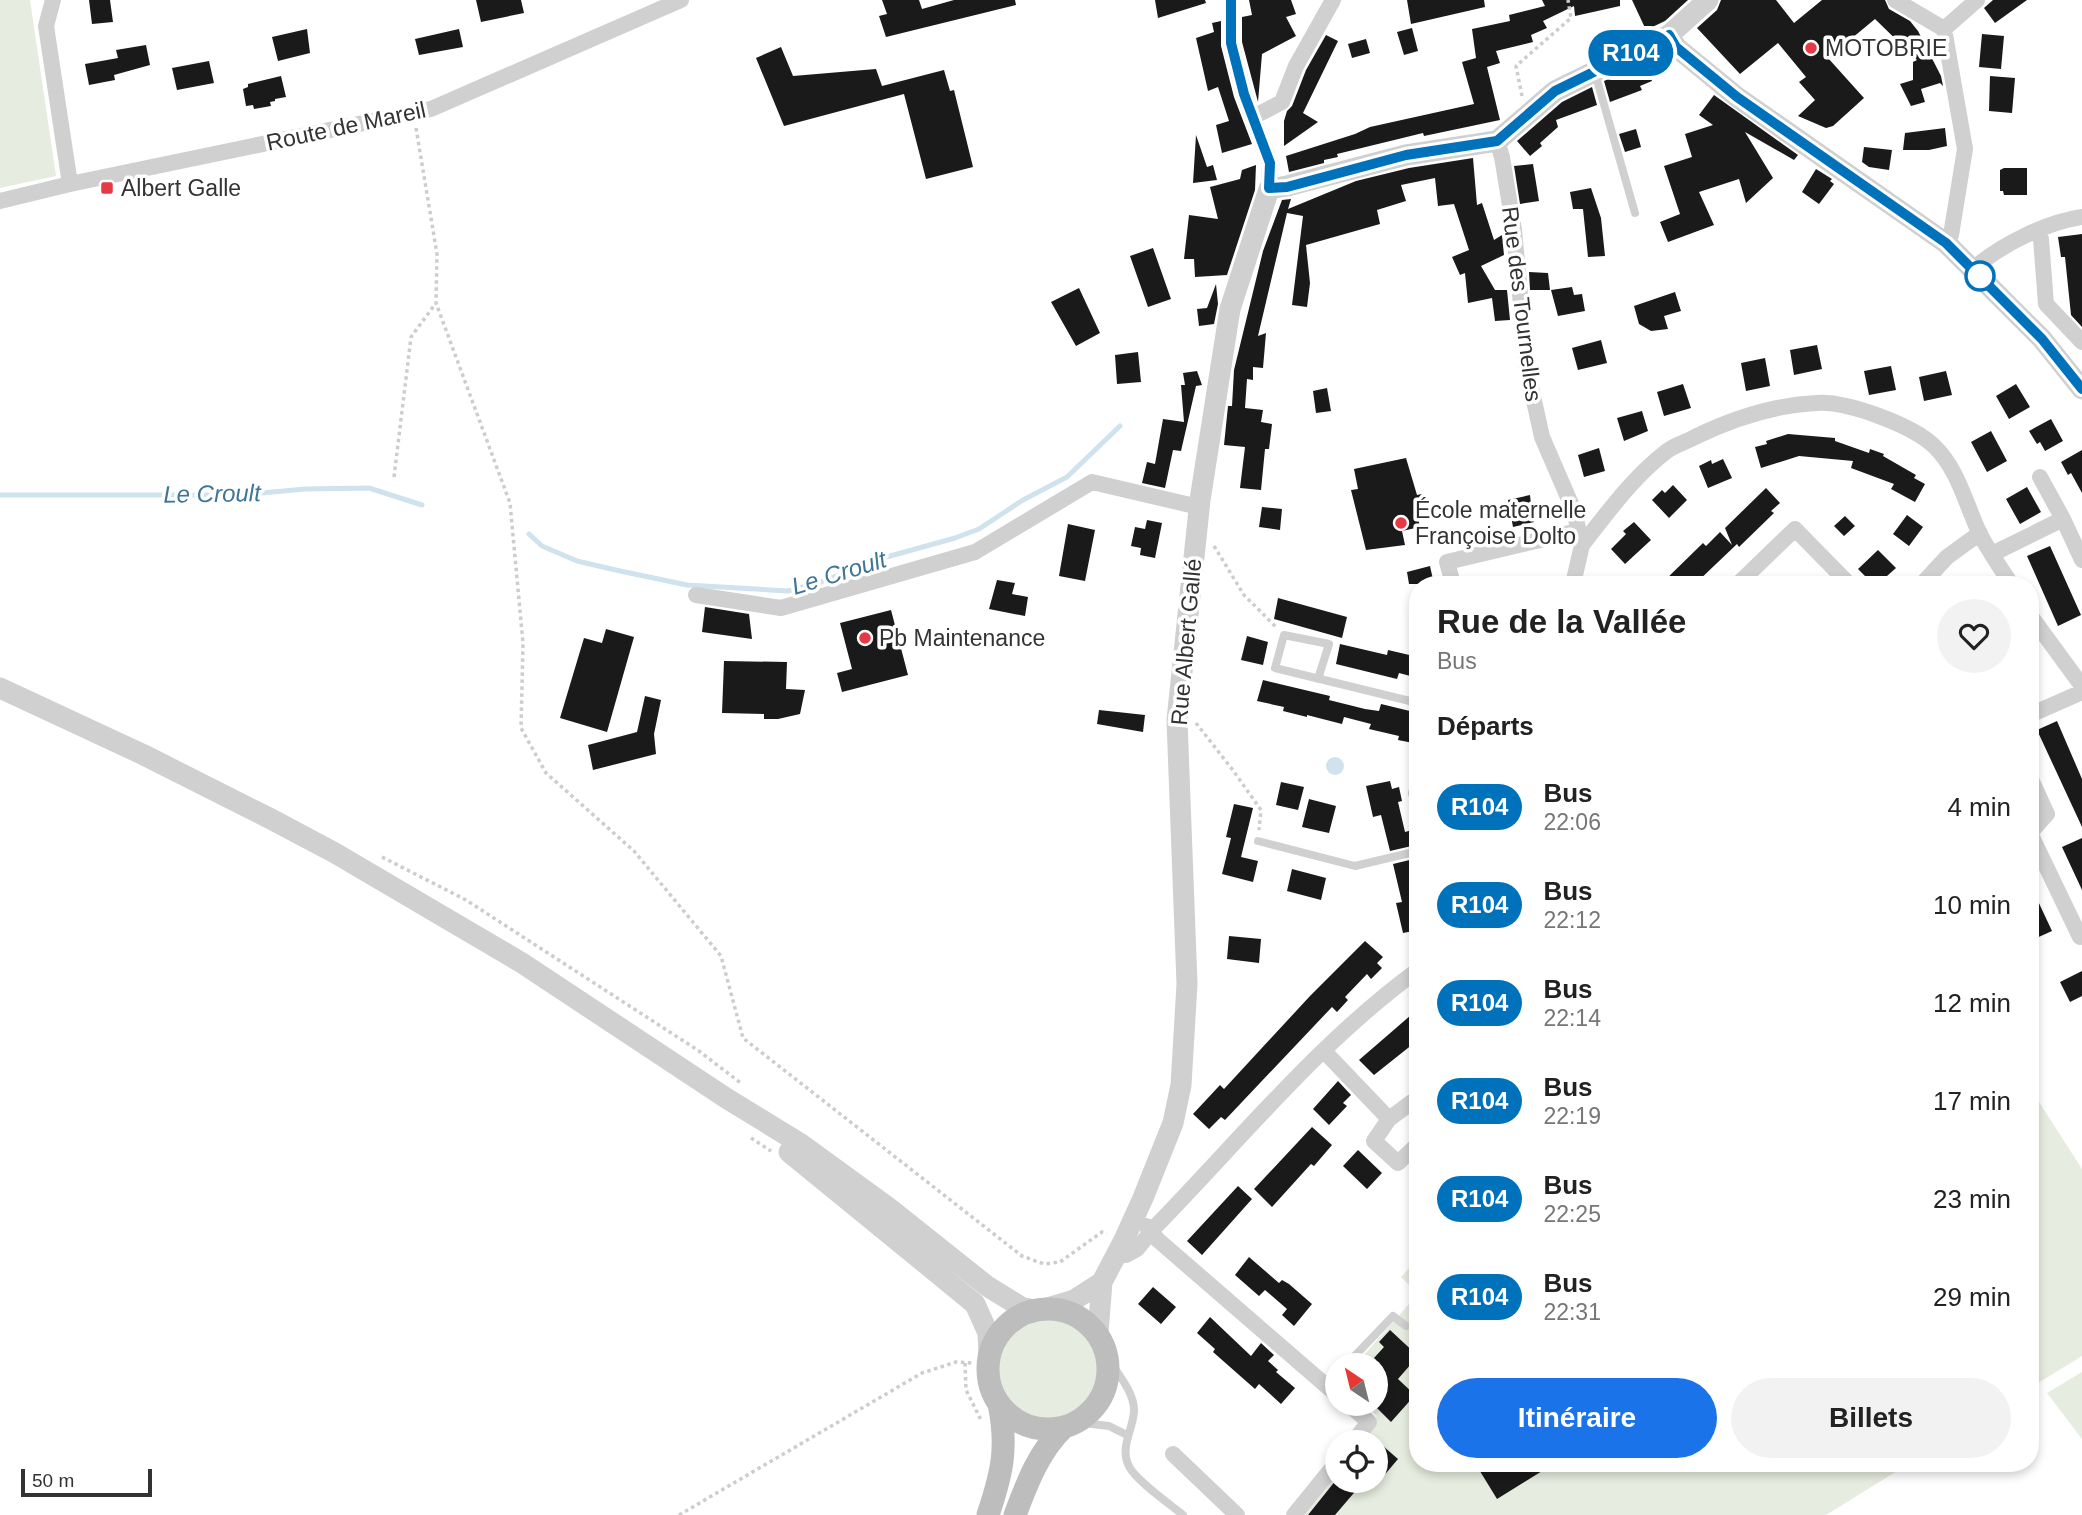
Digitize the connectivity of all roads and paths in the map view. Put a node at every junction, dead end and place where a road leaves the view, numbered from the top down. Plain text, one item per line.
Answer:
1 (53, 0) edge
2 (1231, 0) edge
3 (1333, 0) edge
4 (1567, 0) edge
5 (1708, 0) edge
6 (1895, 0) edge
7 (1977, 0) edge
8 (678, 1) edge
9 (1944, 29) junction
10 (1669, 35) junction
11 (1594, 70) junction
12 (414, 113) junction
13 (1527, 115) junction
14 (1252, 117) junction
15 (1497, 141) junction
16 (70, 184) junction
17 (1269, 188) junction
18 (0, 201) edge
19 (1635, 213) dead end
20 (2082, 216) edge
21 (2037, 232) junction
22 (1946, 243) junction
23 (1973, 269) junction
24 (436, 303) junction
25 (2082, 342) edge
26 (2082, 389) edge
27 (394, 477) dead end
28 (2040, 477) dead end
29 (1198, 514) junction
30 (2063, 519) junction
31 (1980, 533) junction
32 (1580, 538) junction
33 (1992, 554) junction
34 (2082, 559) edge
35 (1451, 576) edge
36 (1574, 576) edge
37 (1746, 576) edge
38 (1841, 576) edge
39 (1929, 576) edge
40 (2006, 576) edge
41 (696, 595) dead end
42 (2039, 627) edge
43 (1284, 635) junction
44 (1318, 679) junction
45 (2082, 686) edge
46 (0, 688) edge
47 (2082, 692) edge
48 (1409, 701) edge
49 (1179, 702) junction
50 (2039, 711) edge
51 (2039, 797) edge
52 (2039, 823) edge
53 (1258, 841) joint
54 (2039, 852) edge
55 (1409, 853) edge
56 (2080, 937) dead end
57 (1409, 976) edge
58 (1324, 1051) junction
59 (726, 1098) junction
60 (1409, 1104) edge
61 (1389, 1119) junction
62 (747, 1135) dead end
63 (1409, 1152) edge
64 (781, 1158) dead end
65 (1138, 1233) junction
66 (1102, 1282) junction
67 (1039, 1310) junction
68 (1406, 1326) dead end
69 (1098, 1333) junction
70 (1357, 1353) edge
71 (989, 1355) junction
72 (1107, 1357) junction
73 (1325, 1378) edge
74 (999, 1404) junction
75 (1362, 1416) edge
76 (1070, 1425) junction
77 (984, 1429) dead end
78 (1363, 1430) edge
79 (1127, 1435) junction
80 (1173, 1454) dead end
81 (1325, 1477) edge
82 (679, 1515) edge
83 (988, 1515) edge
84 (1015, 1515) edge
85 (1183, 1515) edge
86 (1237, 1515) edge
87 (1294, 1515) edge

1 - 16 street
2 - 14 street, Rue Albert Gallé
3 - 14 street
4 - 13 path
5 - 10 street
6 - 9 street
7 - 9 street
8 - 12 street, Route de Mareil
9 - 22 street
10 - 11 street
10 - 22 street
11 - 13 street
11 - 19 lane
12 - 16 street, Route de Mareil
12 - 24 path
13 - 15 street
14 - 17 street, Rue Albert Gallé
15 - 17 street
15 - 32 street, Rue des Tournelles
16 - 18 street, Route de Mareil
17 - 29 street, Rue Albert Gallé
20 - 21 street
21 - 23 street
21 - 25 street
22 - 23 street
23 - 26 street
24 - 27 path
24 - 65 path
28 - 30 street
29 - 41 street
29 - 43 path
29 - 49 street, Rue Albert Gallé
30 - 33 street
30 - 34 street
31 - 32 street
31 - 33 street
31 - 39 street
32 - 35 street
32 - 36 street, Rue des Tournelles
33 - 40 street
37 - 38 street
42 - 45 street
43 - 44 lane
43 - 44 lane
44 - 48 lane
46 - 59 street
47 - 50 street
49 - 53 path
49 - 65 street, Rue Albert Gallé
51 - 52 street
53 - 55 lane
54 - 56 street
57 - 58 street
58 - 61 street
58 - 65 street
59 - 67 street
59 - 71 street
60 - 61 street
61 - 63 street
62 - 64 path
65 - 66 street, Rue Albert Gallé
65 - 73 street
66 - 67 street
66 - 69 street
67 - 69 main road
67 - 71 main road
68 - 70 lane
69 - 72 main road
71 - 74 main road
72 - 76 main road
72 - 79 lane
74 - 76 main road
74 - 83 main road
75 - 78 street
76 - 79 lane
76 - 84 main road
77 - 82 path
79 - 85 lane
80 - 86 street
81 - 87 street

